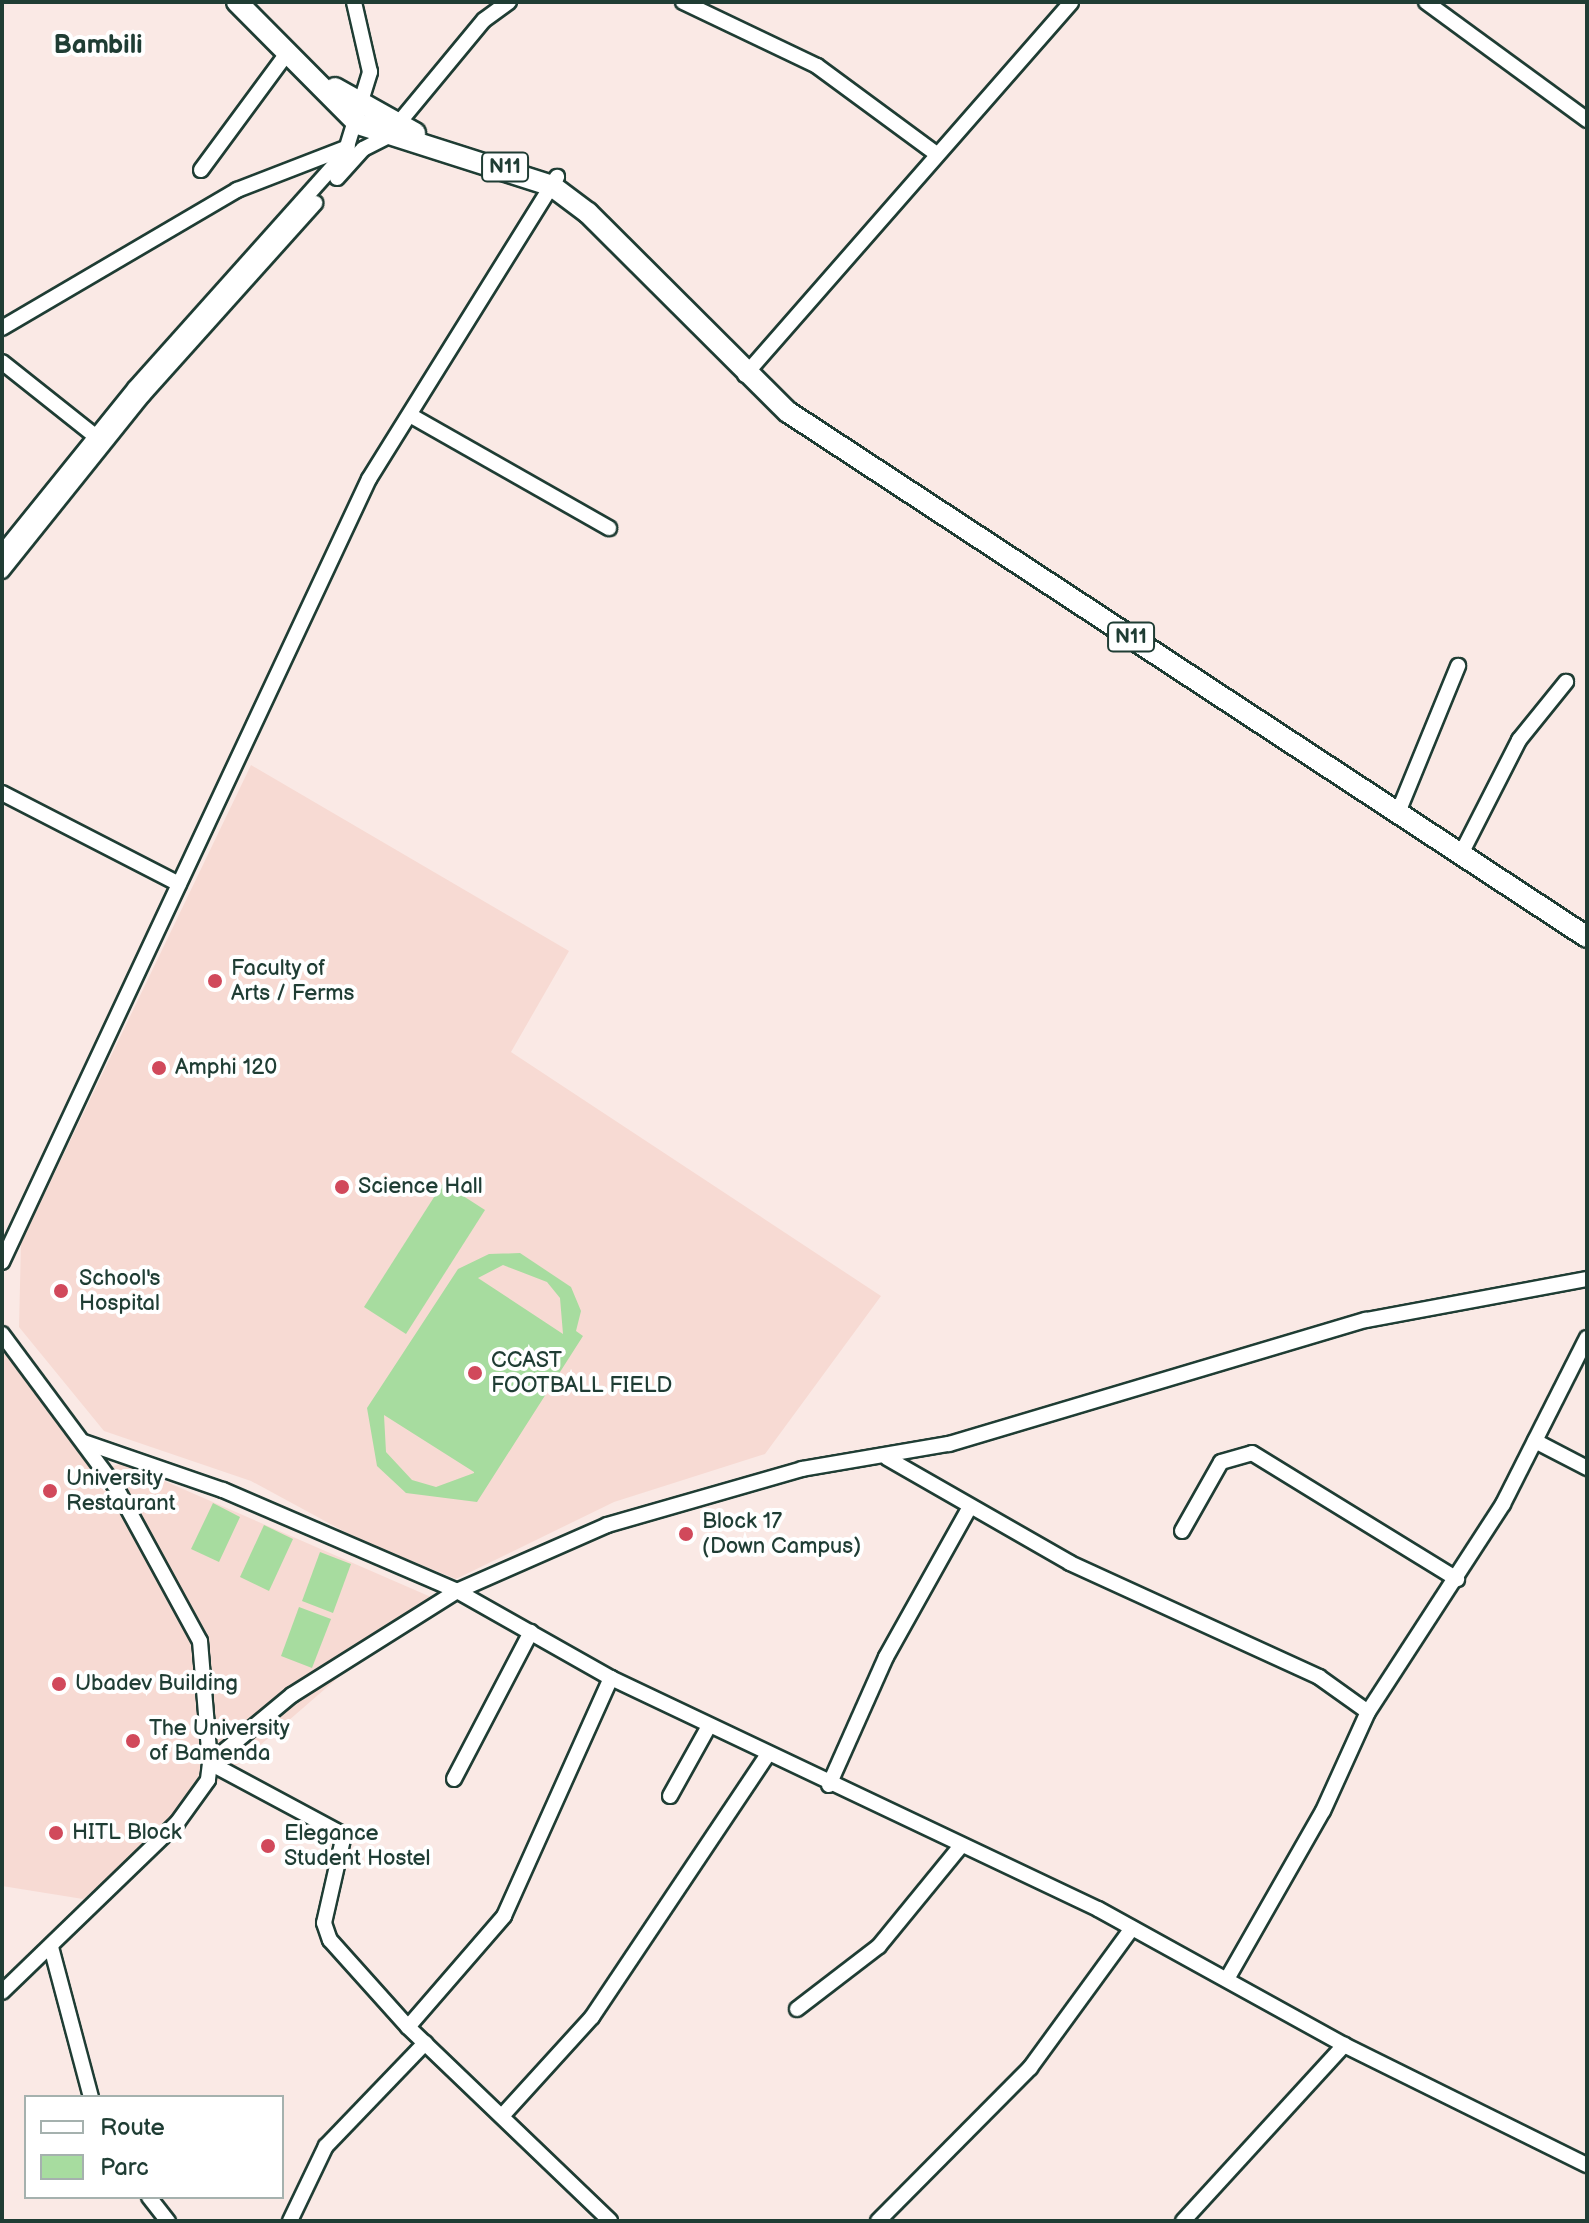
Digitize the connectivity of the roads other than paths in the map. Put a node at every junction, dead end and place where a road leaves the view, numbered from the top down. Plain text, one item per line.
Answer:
1 (237, 2) edge
2 (354, 2) edge
3 (509, 2) edge
4 (683, 2) edge
5 (1071, 2) edge
6 (1426, 2) edge
7 (293, 56) junction
8 (358, 114) junction
9 (1587, 120) edge
10 (395, 128) junction
11 (348, 147) junction
12 (935, 153) junction
13 (297, 169) junction
14 (201, 170) dead end
15 (554, 182) junction
16 (316, 187) junction
17 (2, 328) edge
18 (2, 362) edge
19 (745, 375) junction
20 (410, 415) junction
21 (95, 436) junction
22 (609, 528) dead end
23 (2, 553) edge
24 (2, 571) edge
25 (1458, 666) dead end
26 (1566, 682) dead end
27 (2, 793) edge
28 (1399, 810) junction
29 (1462, 852) junction
30 (179, 884) junction
31 (1587, 937) edge
32 (2, 1262) edge
33 (1587, 1279) edge
34 (2, 1334) edge
35 (1587, 1338) edge
36 (1535, 1441) junction
37 (84, 1442) junction
38 (887, 1458) junction
39 (1587, 1468) edge
40 (970, 1507) junction
41 (1182, 1531) dead end
42 (1457, 1579) junction
43 (457, 1591) junction
44 (531, 1632) junction
45 (611, 1678) junction
46 (1368, 1712) junction
47 (709, 1726) junction
48 (768, 1754) junction
49 (210, 1763) junction
50 (454, 1779) dead end
51 (829, 1785) junction
52 (670, 1796) dead end
53 (960, 1847) junction
54 (1132, 1928) junction
55 (51, 1947) junction
56 (1227, 1979) junction
57 (2, 1992) edge
58 (797, 2009) dead end
59 (408, 2027) junction
60 (425, 2043) junction
61 (1344, 2045) junction
62 (90, 2095) edge
63 (502, 2116) junction
64 (1587, 2165) edge
65 (151, 2199) edge
66 (168, 2221) edge
67 (290, 2221) edge
68 (610, 2221) edge
69 (878, 2221) edge
70 (1183, 2221) edge

1 - 7 highway, N11
2 - 8 street
3 - 10 street
4 - 12 street
5 - 12 street
6 - 9 street
7 - 8 highway, N11
7 - 14 street
8 - 10 highway, N11
8 - 11 street
10 - 15 highway, N11
10 - 24 street
11 - 13 street
11 - 16 street
12 - 19 street
13 - 16 street
13 - 17 street
15 - 19 highway, N11
15 - 20 street
16 - 21 street
18 - 21 street
19 - 28 highway, N11
20 - 22 street
20 - 30 street
21 - 23 street
25 - 28 street
26 - 29 street
27 - 30 street
28 - 29 highway, N11
29 - 31 highway, N11
30 - 32 street
33 - 38 street
34 - 37 street
35 - 36 street
36 - 39 street
36 - 42 street
37 - 43 street
37 - 49 street
38 - 40 street
38 - 43 street
40 - 46 street
40 - 51 street
41 - 42 street
42 - 46 street
43 - 44 street
43 - 49 street
44 - 45 street
44 - 50 street
45 - 47 street
45 - 59 street
46 - 56 street
47 - 48 street
47 - 52 street
48 - 51 street
48 - 63 street
49 - 55 street
49 - 59 street
51 - 53 street
53 - 54 street
53 - 58 street
54 - 56 street
54 - 69 street
55 - 57 street
55 - 62 street
56 - 61 street
59 - 60 street
60 - 63 street
60 - 67 street
61 - 64 street
61 - 70 street
63 - 68 street
65 - 66 street

